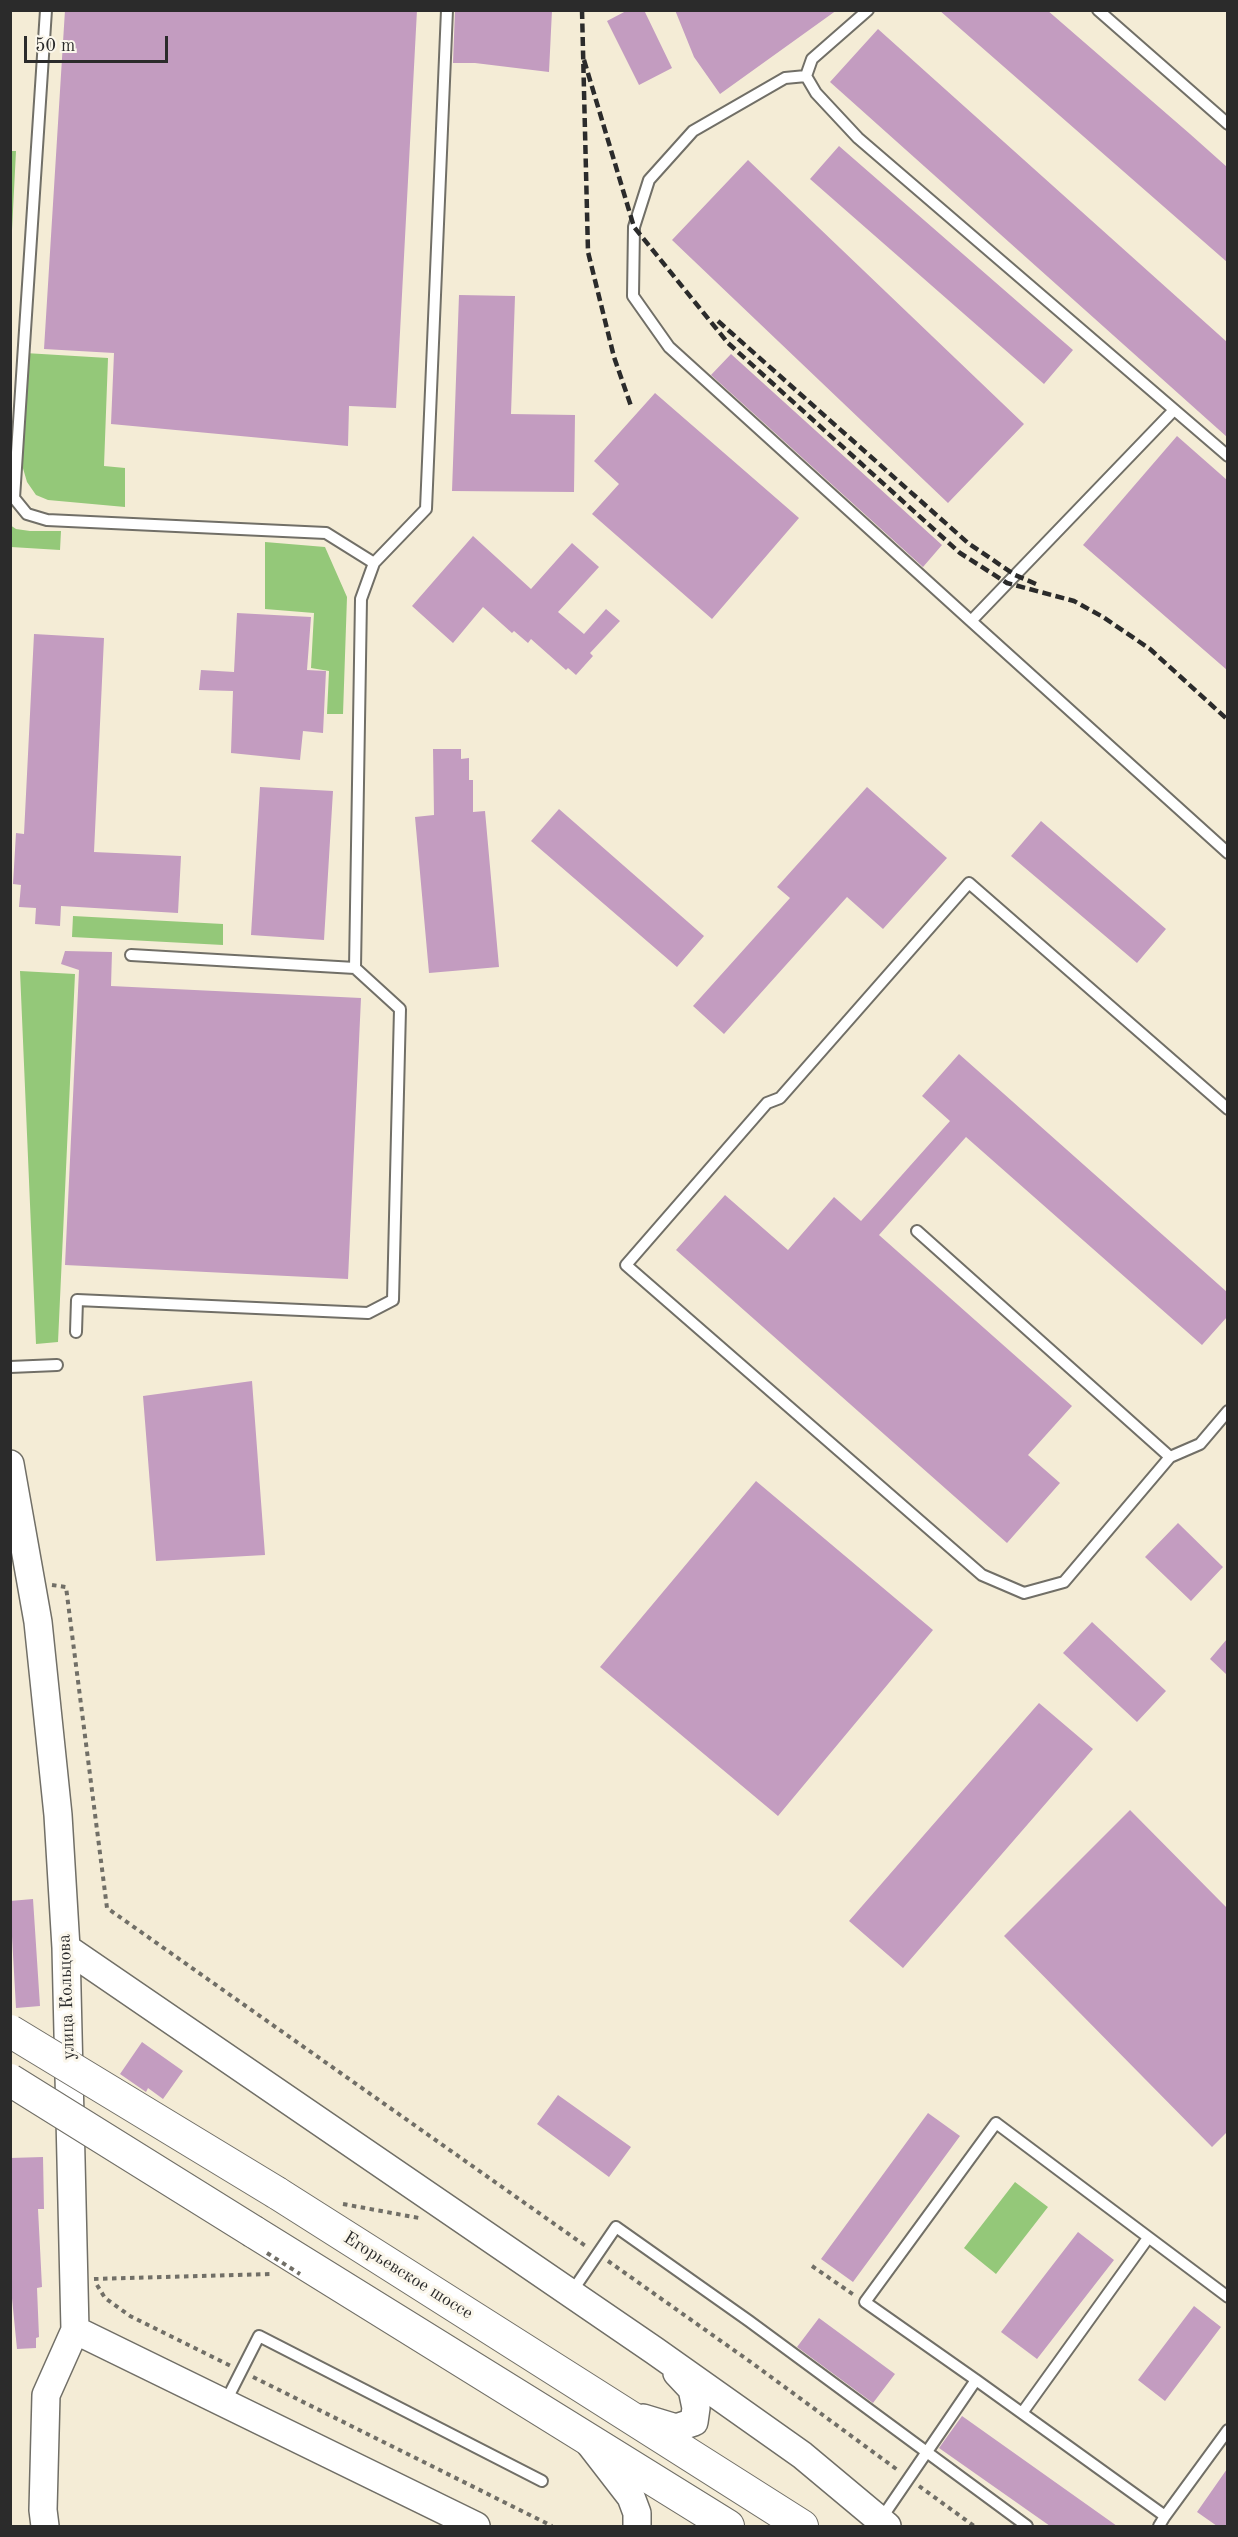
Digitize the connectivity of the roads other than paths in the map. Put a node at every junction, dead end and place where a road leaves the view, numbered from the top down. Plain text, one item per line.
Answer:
1 (46, 10) edge
2 (447, 10) edge
3 (868, 10) edge
4 (1098, 10) edge
5 (806, 76) junction
6 (1227, 124) edge
7 (1174, 410) junction
8 (1227, 456) edge
9 (374, 562) junction
10 (971, 621) junction
11 (1227, 854) edge
12 (131, 955) dead end
13 (355, 968) junction
14 (1227, 1109) edge
15 (917, 1231) dead end
16 (76, 1332) dead end
17 (57, 1365) dead end
18 (10, 1367) edge
19 (1227, 1411) edge
20 (1170, 1457) junction
21 (10, 1464) edge
22 (66, 1948) junction
23 (10, 2031) edge
24 (10, 2080) edge
25 (1148, 2238) junction
26 (571, 2294) junction
27 (1227, 2297) edge
28 (75, 2330) junction
29 (655, 2351) junction
30 (976, 2380) junction
31 (225, 2403) junction
32 (613, 2405) junction
33 (1022, 2413) junction
34 (1227, 2430) edge
35 (586, 2439) junction
36 (927, 2452) junction
37 (542, 2481) dead end
38 (1165, 2516) junction
39 (883, 2523) edge
40 (45, 2526) edge
41 (476, 2526) edge
42 (637, 2526) edge
43 (728, 2526) edge
44 (802, 2526) edge
45 (1028, 2526) edge
46 (1159, 2526) edge

1 - 9 lane
2 - 9 lane
3 - 5 lane
4 - 6 lane
5 - 7 lane
5 - 10 lane
7 - 8 lane
7 - 10 lane
9 - 13 lane
10 - 11 lane
12 - 13 lane
13 - 16 lane
14 - 20 lane
15 - 20 lane
17 - 18 lane
19 - 20 lane
21 - 22 street, улица Кольцова
22 - 26 street
22 - 28 street, улица Кольцова
23 - 32 main road, Егорьевское шоссе, bridge
24 - 35 main road, bridge
25 - 27 lane
25 - 30 lane
25 - 33 lane
26 - 29 street
26 - 36 lane
28 - 31 street
28 - 40 street, улица Кольцова
29 - 32 street
29 - 39 street
30 - 33 lane
30 - 36 lane
31 - 37 lane
31 - 41 street
32 - 44 main road, Егорьевское шоссе
33 - 38 lane
34 - 38 lane
35 - 42 street
35 - 43 main road
36 - 39 lane
36 - 45 lane
38 - 46 lane

